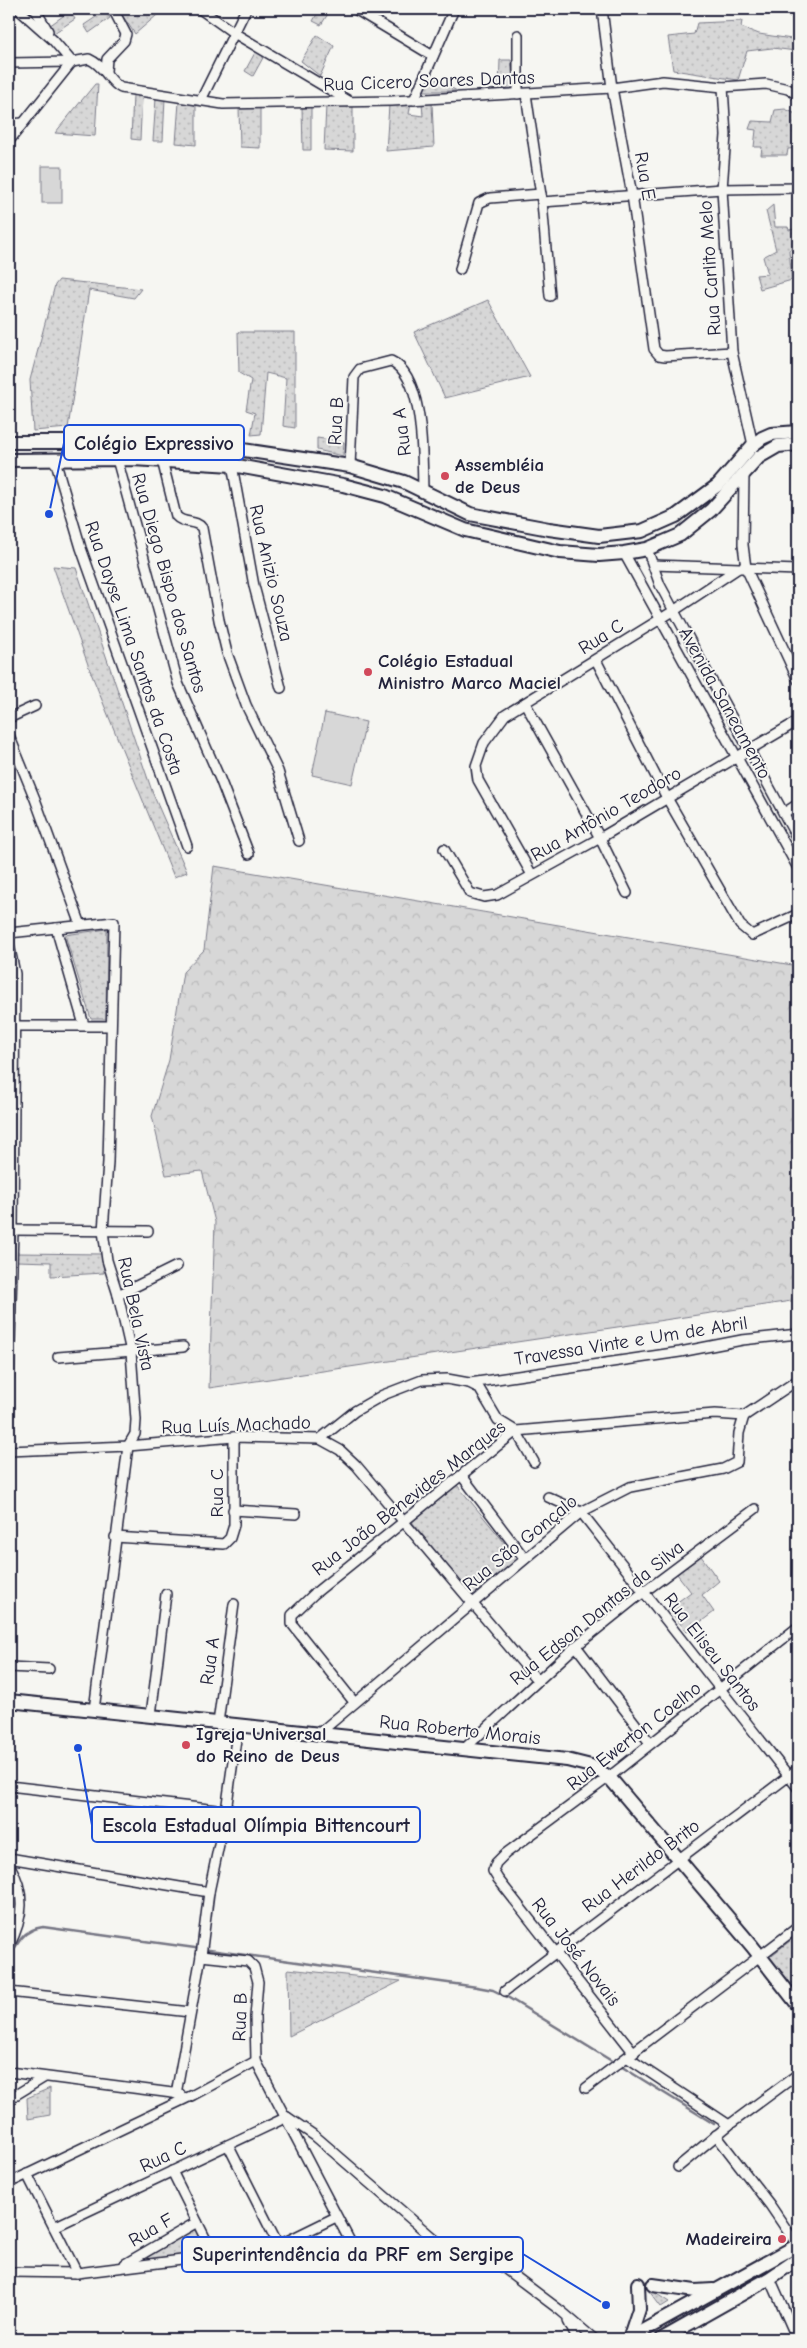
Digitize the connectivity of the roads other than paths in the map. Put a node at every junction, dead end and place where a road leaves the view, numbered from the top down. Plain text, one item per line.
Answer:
1 (18, 9) edge
2 (35, 9) edge
3 (113, 9) edge
4 (200, 9) edge
5 (246, 9) edge
6 (355, 9) edge
7 (454, 9) edge
8 (602, 9) edge
9 (783, 9) edge
10 (798, 12) edge
11 (234, 33) junction
12 (518, 35) dead end
13 (53, 40) junction
14 (433, 56) junction
15 (72, 62) junction
16 (9, 64) edge
17 (106, 71) junction
18 (723, 87) junction
19 (612, 88) junction
20 (522, 94) junction
21 (798, 95) edge
22 (201, 100) junction
23 (414, 100) junction
24 (349, 101) junction
25 (9, 124) edge
26 (23, 124) junction
27 (9, 141) edge
28 (798, 188) edge
29 (722, 189) junction
30 (632, 195) junction
31 (541, 198) junction
32 (460, 269) dead end
33 (550, 296) dead end
34 (732, 352) junction
35 (354, 377) joint
36 (798, 432) edge
37 (9, 442) edge
38 (798, 444) edge
39 (753, 445) junction
40 (117, 459) junction
41 (9, 460) edge
42 (55, 460) junction
43 (162, 460) junction
44 (232, 465) junction
45 (350, 466) junction
46 (744, 474) junction
47 (423, 491) junction
48 (448, 504) junction
49 (470, 514) junction
50 (439, 520) junction
51 (465, 530) junction
52 (647, 549) junction
53 (624, 553) junction
54 (653, 565) junction
55 (742, 568) junction
56 (798, 570) edge
57 (675, 610) junction
58 (660, 619) junction
59 (596, 660) junction
60 (708, 675) junction
61 (798, 680) edge
62 (696, 682) junction
63 (281, 688) dead end
64 (525, 703) junction
65 (35, 706) dead end
66 (9, 718) edge
67 (798, 721) edge
68 (9, 735) edge
69 (750, 750) junction
70 (737, 757) junction
71 (668, 798) junction
72 (798, 804) edge
73 (784, 813) junction
74 (600, 838) junction
75 (798, 840) edge
76 (299, 841) dead end
77 (187, 846) dead end
78 (444, 849) dead end
79 (249, 854) dead end
80 (798, 868) edge
81 (532, 876) junction
82 (627, 894) dead end
83 (798, 914) edge
84 (81, 925) junction
85 (56, 928) junction
86 (9, 933) edge
87 (9, 944) edge
88 (84, 1025) junction
89 (11, 1026) edge
90 (110, 1026) junction
91 (11, 1230) edge
92 (103, 1231) junction
93 (148, 1231) dead end
94 (177, 1266) dead end
95 (118, 1295) junction
96 (798, 1334) edge
97 (183, 1348) dead end
98 (131, 1352) junction
99 (58, 1358) dead end
100 (9, 1377) edge
101 (798, 1380) edge
102 (469, 1383) junction
103 (744, 1416) junction
104 (516, 1432) junction
105 (234, 1437) junction
106 (320, 1439) junction
107 (128, 1446) junction
108 (9, 1451) edge
109 (534, 1462) dead end
110 (462, 1476) junction
111 (548, 1498) dead end
112 (755, 1509) dead end
113 (233, 1510) junction
114 (581, 1512) junction
115 (296, 1514) dead end
116 (403, 1521) junction
117 (115, 1537) junction
118 (525, 1559) junction
119 (643, 1592) junction
120 (166, 1594) dead end
121 (470, 1603) junction
122 (234, 1604) dead end
123 (798, 1627) edge
124 (576, 1646) junction
125 (9, 1667) edge
126 (50, 1669) dead end
127 (537, 1680) junction
128 (721, 1689) junction
129 (9, 1701) edge
130 (354, 1702) junction
131 (94, 1710) junction
132 (151, 1715) junction
133 (218, 1723) junction
134 (238, 1726) junction
135 (317, 1735) junction
136 (650, 1744) junction
137 (465, 1748) junction
138 (798, 1769) edge
139 (789, 1776) junction
140 (609, 1777) junction
141 (9, 1786) edge
142 (798, 1788) edge
143 (226, 1811) junction
144 (9, 1858) edge
145 (678, 1859) junction
146 (9, 1864) edge
147 (493, 1871) joint
148 (209, 1892) junction
149 (798, 1927) edge
150 (12, 1934) edge
151 (9, 1946) edge
152 (554, 1952) junction
153 (200, 1956) junction
154 (761, 1957) junction
155 (505, 1991) dead end
156 (9, 1992) edge
157 (798, 2005) edge
158 (190, 2012) junction
159 (631, 2056) junction
160 (256, 2061) junction
161 (9, 2072) edge
162 (798, 2074) edge
163 (44, 2077) junction
164 (586, 2088) dead end
165 (176, 2094) junction
166 (193, 2096) junction
167 (9, 2099) edge
168 (287, 2118) junction
169 (728, 2125) junction
170 (716, 2135) junction
171 (228, 2145) junction
172 (678, 2167) dead end
173 (172, 2171) junction
174 (27, 2174) junction
175 (9, 2183) edge
176 (336, 2217) junction
177 (197, 2222) junction
178 (54, 2227) junction
179 (440, 2244) junction
180 (798, 2245) edge
181 (281, 2249) junction
182 (354, 2249) junction
183 (214, 2256) junction
184 (798, 2259) edge
185 (120, 2267) junction
186 (9, 2272) edge
187 (77, 2273) junction
188 (770, 2278) junction
189 (638, 2284) dead end
190 (653, 2285) dead end
191 (718, 2290) junction
192 (561, 2311) junction
193 (577, 2339) edge
194 (594, 2339) edge
195 (628, 2339) edge
196 (662, 2339) edge
197 (798, 2339) edge

1 - 13 street
2 - 13 street
3 - 17 street
4 - 11 street
5 - 11 street
6 - 14 street
7 - 14 street
8 - 19 street, Rua E
9 - 10 street
11 - 22 street
11 - 24 street
12 - 20 street
13 - 15 street
14 - 23 street
15 - 16 street, Rua Cicero Soares Dantas
15 - 17 street, Rua Cicero Soares Dantas
15 - 26 street
17 - 22 street, Rua Cicero Soares Dantas
18 - 19 street, Rua Cicero Soares Dantas
18 - 21 street, Rua Cicero Soares Dantas
18 - 29 street, Rua Carlito Melo
19 - 20 street, Rua Cicero Soares Dantas
19 - 30 street, Rua E
20 - 23 street, Rua Cicero Soares Dantas
20 - 31 street
22 - 24 street, Rua Cicero Soares Dantas
23 - 24 street, Rua Cicero Soares Dantas
25 - 26 street
26 - 27 street
28 - 29 street
29 - 30 street
29 - 34 street, Rua Carlito Melo
30 - 31 street
30 - 34 street, Rua E
31 - 32 street
31 - 33 street
34 - 39 street, Rua Carlito Melo
35 - 45 street, Rua B
35 - 47 street, Rua A
36 - 39 main road
37 - 45 main road
38 - 46 main road
39 - 49 main road
40 - 42 main road
40 - 43 main road
40 - 79 street, Rua Diego Bispo dos Santos
41 - 42 main road
42 - 77 street, Rua Dayse Lima Santos da Costa
43 - 44 main road
43 - 76 street
44 - 50 main road
44 - 63 street, Rua Anizio Souza
45 - 47 main road
46 - 52 main road
46 - 55 street
47 - 48 main road
48 - 49 main road
48 - 50 main road
49 - 51 main road
50 - 51 main road
51 - 53 main road
52 - 53 main road
52 - 54 street, Avenida Saneamento
53 - 58 street, Avenida Saneamento
54 - 55 street
54 - 57 street, Avenida Saneamento
55 - 56 street
55 - 57 street, Rua C
55 - 61 street
57 - 58 street, Rua C
57 - 60 street, Avenida Saneamento
58 - 59 street, Rua C
58 - 62 street, Avenida Saneamento
59 - 64 street, Rua C
59 - 71 street
60 - 62 street
60 - 69 street, Avenida Saneamento
62 - 70 street, Avenida Saneamento
64 - 74 street
64 - 81 street, Rua C
65 - 66 street
67 - 69 street, Rua Antônio Teodoro
68 - 84 street
69 - 70 street, Rua Antônio Teodoro
69 - 73 street, Avenida Saneamento
70 - 71 street, Rua Antônio Teodoro
70 - 80 street, Avenida Saneamento
71 - 74 street, Rua Antônio Teodoro
71 - 83 street
72 - 73 street
73 - 75 street, Avenida Saneamento
74 - 81 street, Rua Antônio Teodoro
74 - 82 street
78 - 81 street, Rua Antônio Teodoro
84 - 85 street
84 - 90 street, Rua Bela Vista
85 - 86 street
85 - 88 street
87 - 89 street
88 - 89 street
88 - 90 street
89 - 91 street
90 - 92 street, Rua Bela Vista
91 - 92 street
91 - 100 street
92 - 93 street
92 - 95 street, Rua Bela Vista
94 - 95 street
95 - 98 street, Rua Bela Vista
96 - 102 street, Travessa Vinte e Um de Abril
97 - 98 street
98 - 99 street
98 - 107 street, Rua Bela Vista
101 - 103 street
102 - 104 street
102 - 106 street, Rua Luís Machado
103 - 104 street, Rua João Benevides Marques
103 - 114 street, Rua São Gonçalo
104 - 109 street
104 - 110 street, Rua João Benevides Marques
105 - 106 street, Rua Luís Machado
105 - 107 street, Rua Luís Machado
105 - 113 street, Rua C
106 - 116 street
107 - 108 street, Rua Luís Machado
107 - 117 street, Rua Bela Vista
110 - 116 street, Rua João Benevides Marques
110 - 118 street
111 - 114 street
112 - 119 street, Rua Edson Dantas da Silva
113 - 115 street
113 - 117 street, Rua C
114 - 118 street, Rua São Gonçalo
114 - 119 street, Rua Eliseu Santos
116 - 121 street
116 - 130 street, Rua João Benevides Marques
117 - 131 street, Rua Bela Vista
118 - 121 street, Rua São Gonçalo
119 - 124 street, Rua Edson Dantas da Silva
119 - 128 street, Rua Eliseu Santos
120 - 132 street
121 - 127 street
121 - 130 street, Rua São Gonçalo
122 - 133 street, Rua A
123 - 128 street, Rua Ewerton Coelho
124 - 127 street, Rua Edson Dantas da Silva
124 - 136 street
125 - 126 street
127 - 137 street, Rua Edson Dantas da Silva
128 - 136 street, Rua Ewerton Coelho
128 - 139 street, Rua Eliseu Santos
129 - 131 main road, Rua Roberto Morais
130 - 135 street, Rua São Gonçalo
131 - 132 main road, Rua Roberto Morais
132 - 133 main road, Rua Roberto Morais
133 - 134 main road, Rua Roberto Morais
134 - 135 main road, Rua Roberto Morais
134 - 143 street
135 - 137 main road, Rua Roberto Morais
136 - 140 street, Rua Ewerton Coelho
137 - 140 main road, Rua Roberto Morais
138 - 139 street, Rua Herildo Brito
139 - 142 street, Rua Eliseu Santos
139 - 145 street, Rua Herildo Brito
140 - 145 main road, Rua Roberto Morais
140 - 147 street, Rua Ewerton Coelho
141 - 143 street
143 - 148 street
144 - 148 street
145 - 152 street, Rua Herildo Brito
145 - 154 main road, Rua Roberto Morais
146 - 150 street
147 - 152 street, Rua José Novais
148 - 153 street
149 - 154 street
150 - 151 street
152 - 155 street, Rua Herildo Brito
152 - 159 street, Rua José Novais
153 - 158 street
153 - 160 street, Rua B
154 - 157 main road, Rua Roberto Morais
154 - 159 street
156 - 158 street
158 - 165 street
159 - 164 street
159 - 169 street, Rua José Novais
160 - 166 street
160 - 168 street, Rua B
161 - 163 street
162 - 169 street
163 - 165 street
163 - 167 street
165 - 166 street
166 - 174 street
168 - 171 street, Rua C
168 - 176 street, Rua B
168 - 179 street
169 - 170 street
170 - 172 street
170 - 180 street
171 - 173 street, Rua C
171 - 181 street
173 - 177 street
173 - 178 street, Rua C
174 - 175 street
174 - 178 street
176 - 181 street
176 - 182 street, Rua B
177 - 183 street
177 - 185 street, Rua F
178 - 187 street
179 - 182 street
179 - 192 street
180 - 191 main road
181 - 182 street
181 - 183 street
183 - 185 street
184 - 188 main road
185 - 187 street
186 - 187 street
188 - 196 main road
188 - 197 street
189 - 195 main road
190 - 191 main road
191 - 195 main road
192 - 193 street
192 - 194 street

